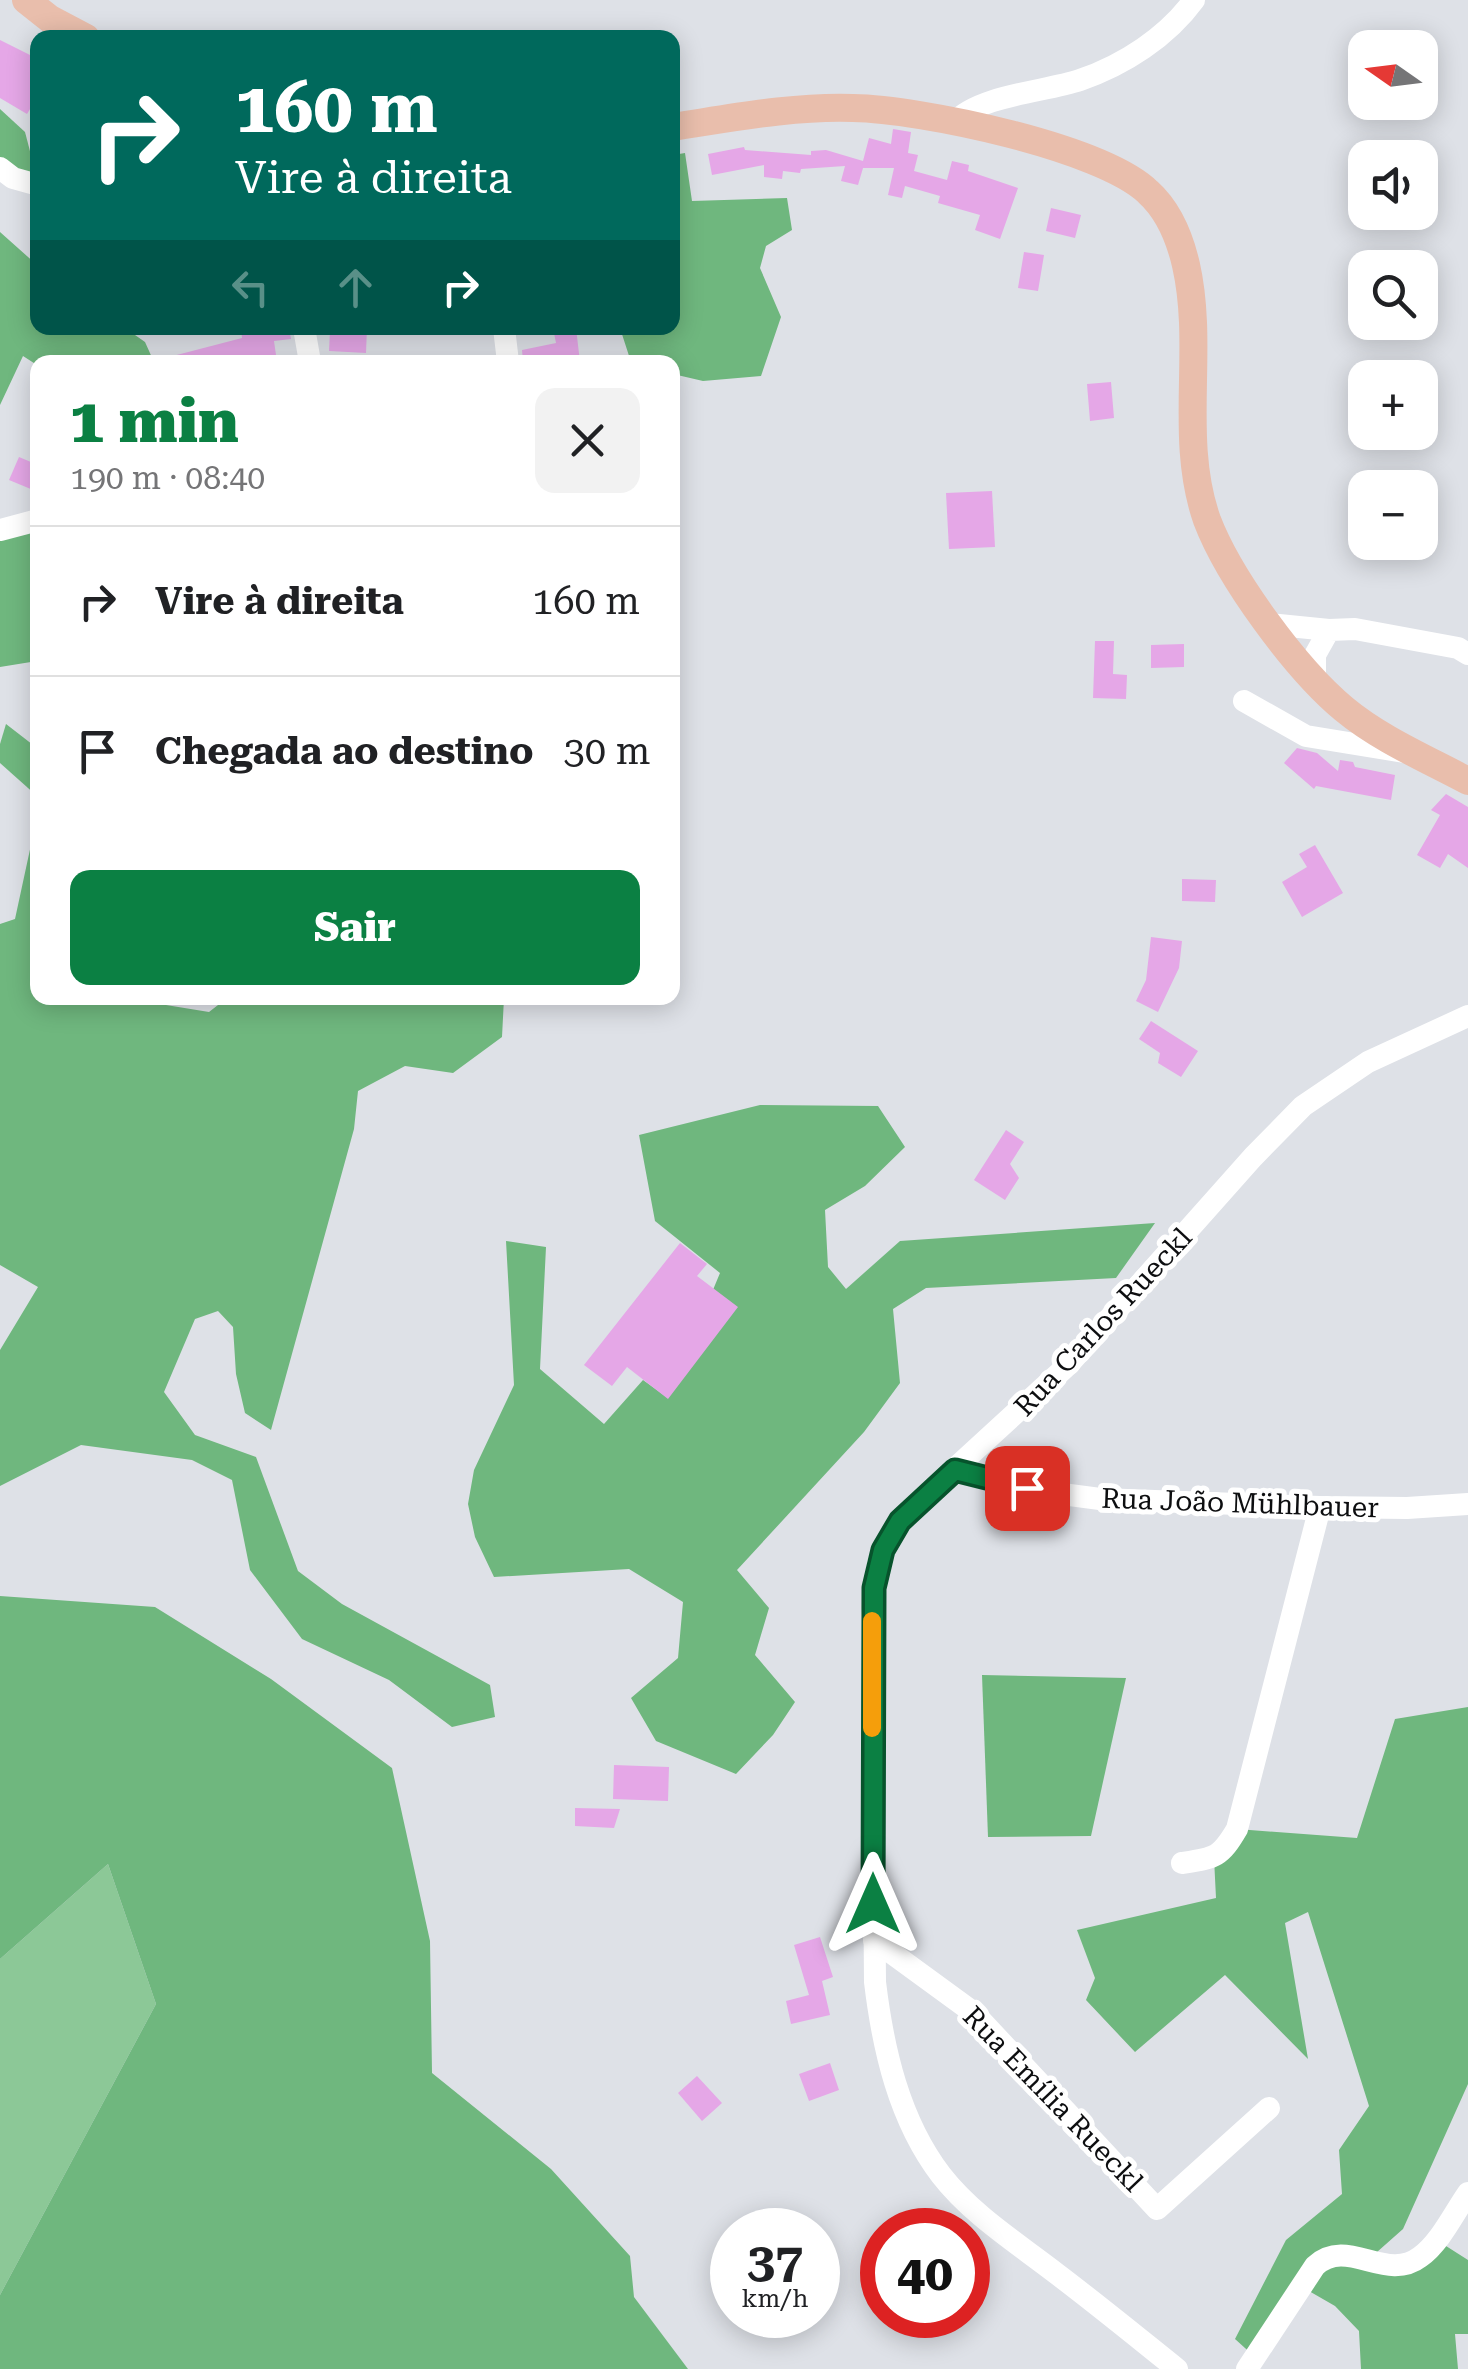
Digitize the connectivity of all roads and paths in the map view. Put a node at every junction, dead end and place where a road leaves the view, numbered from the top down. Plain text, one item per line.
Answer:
1 (26, 0) edge
2 (1194, 0) edge
3 (72, 30) edge
4 (954, 122) junction
5 (680, 126) edge
6 (0, 168) edge
7 (30, 183) edge
8 (30, 522) edge
9 (0, 530) edge
10 (1269, 624) junction
11 (1330, 630) junction
12 (1468, 654) edge
13 (1315, 680) junction
14 (1244, 701) dead end
15 (1418, 754) junction
16 (1468, 781) edge
17 (1468, 1016) edge
18 (955, 1470) junction
19 (1468, 1504) edge
20 (1320, 1507) junction
21 (1182, 1863) dead end
22 (874, 1940) junction
23 (1269, 2108) dead end
24 (1468, 2193) edge
25 (1177, 2369) edge
26 (1247, 2369) edge

1 - 3 main road
2 - 4 street
4 - 5 main road
4 - 10 main road
6 - 7 street
8 - 9 street
10 - 11 street
10 - 13 main road
11 - 12 street
11 - 13 street
13 - 15 main road
14 - 15 street
15 - 16 main road
17 - 18 street, Rua Carlos Rueckl
18 - 20 street, Rua João Mühlbauer
18 - 22 street, Rua Carlos Rueckl
19 - 20 street, Rua João Mühlbauer
20 - 21 street
22 - 23 street, Rua Emília Rueckl
22 - 25 street, Rua Carlos Rueckl
24 - 26 street

